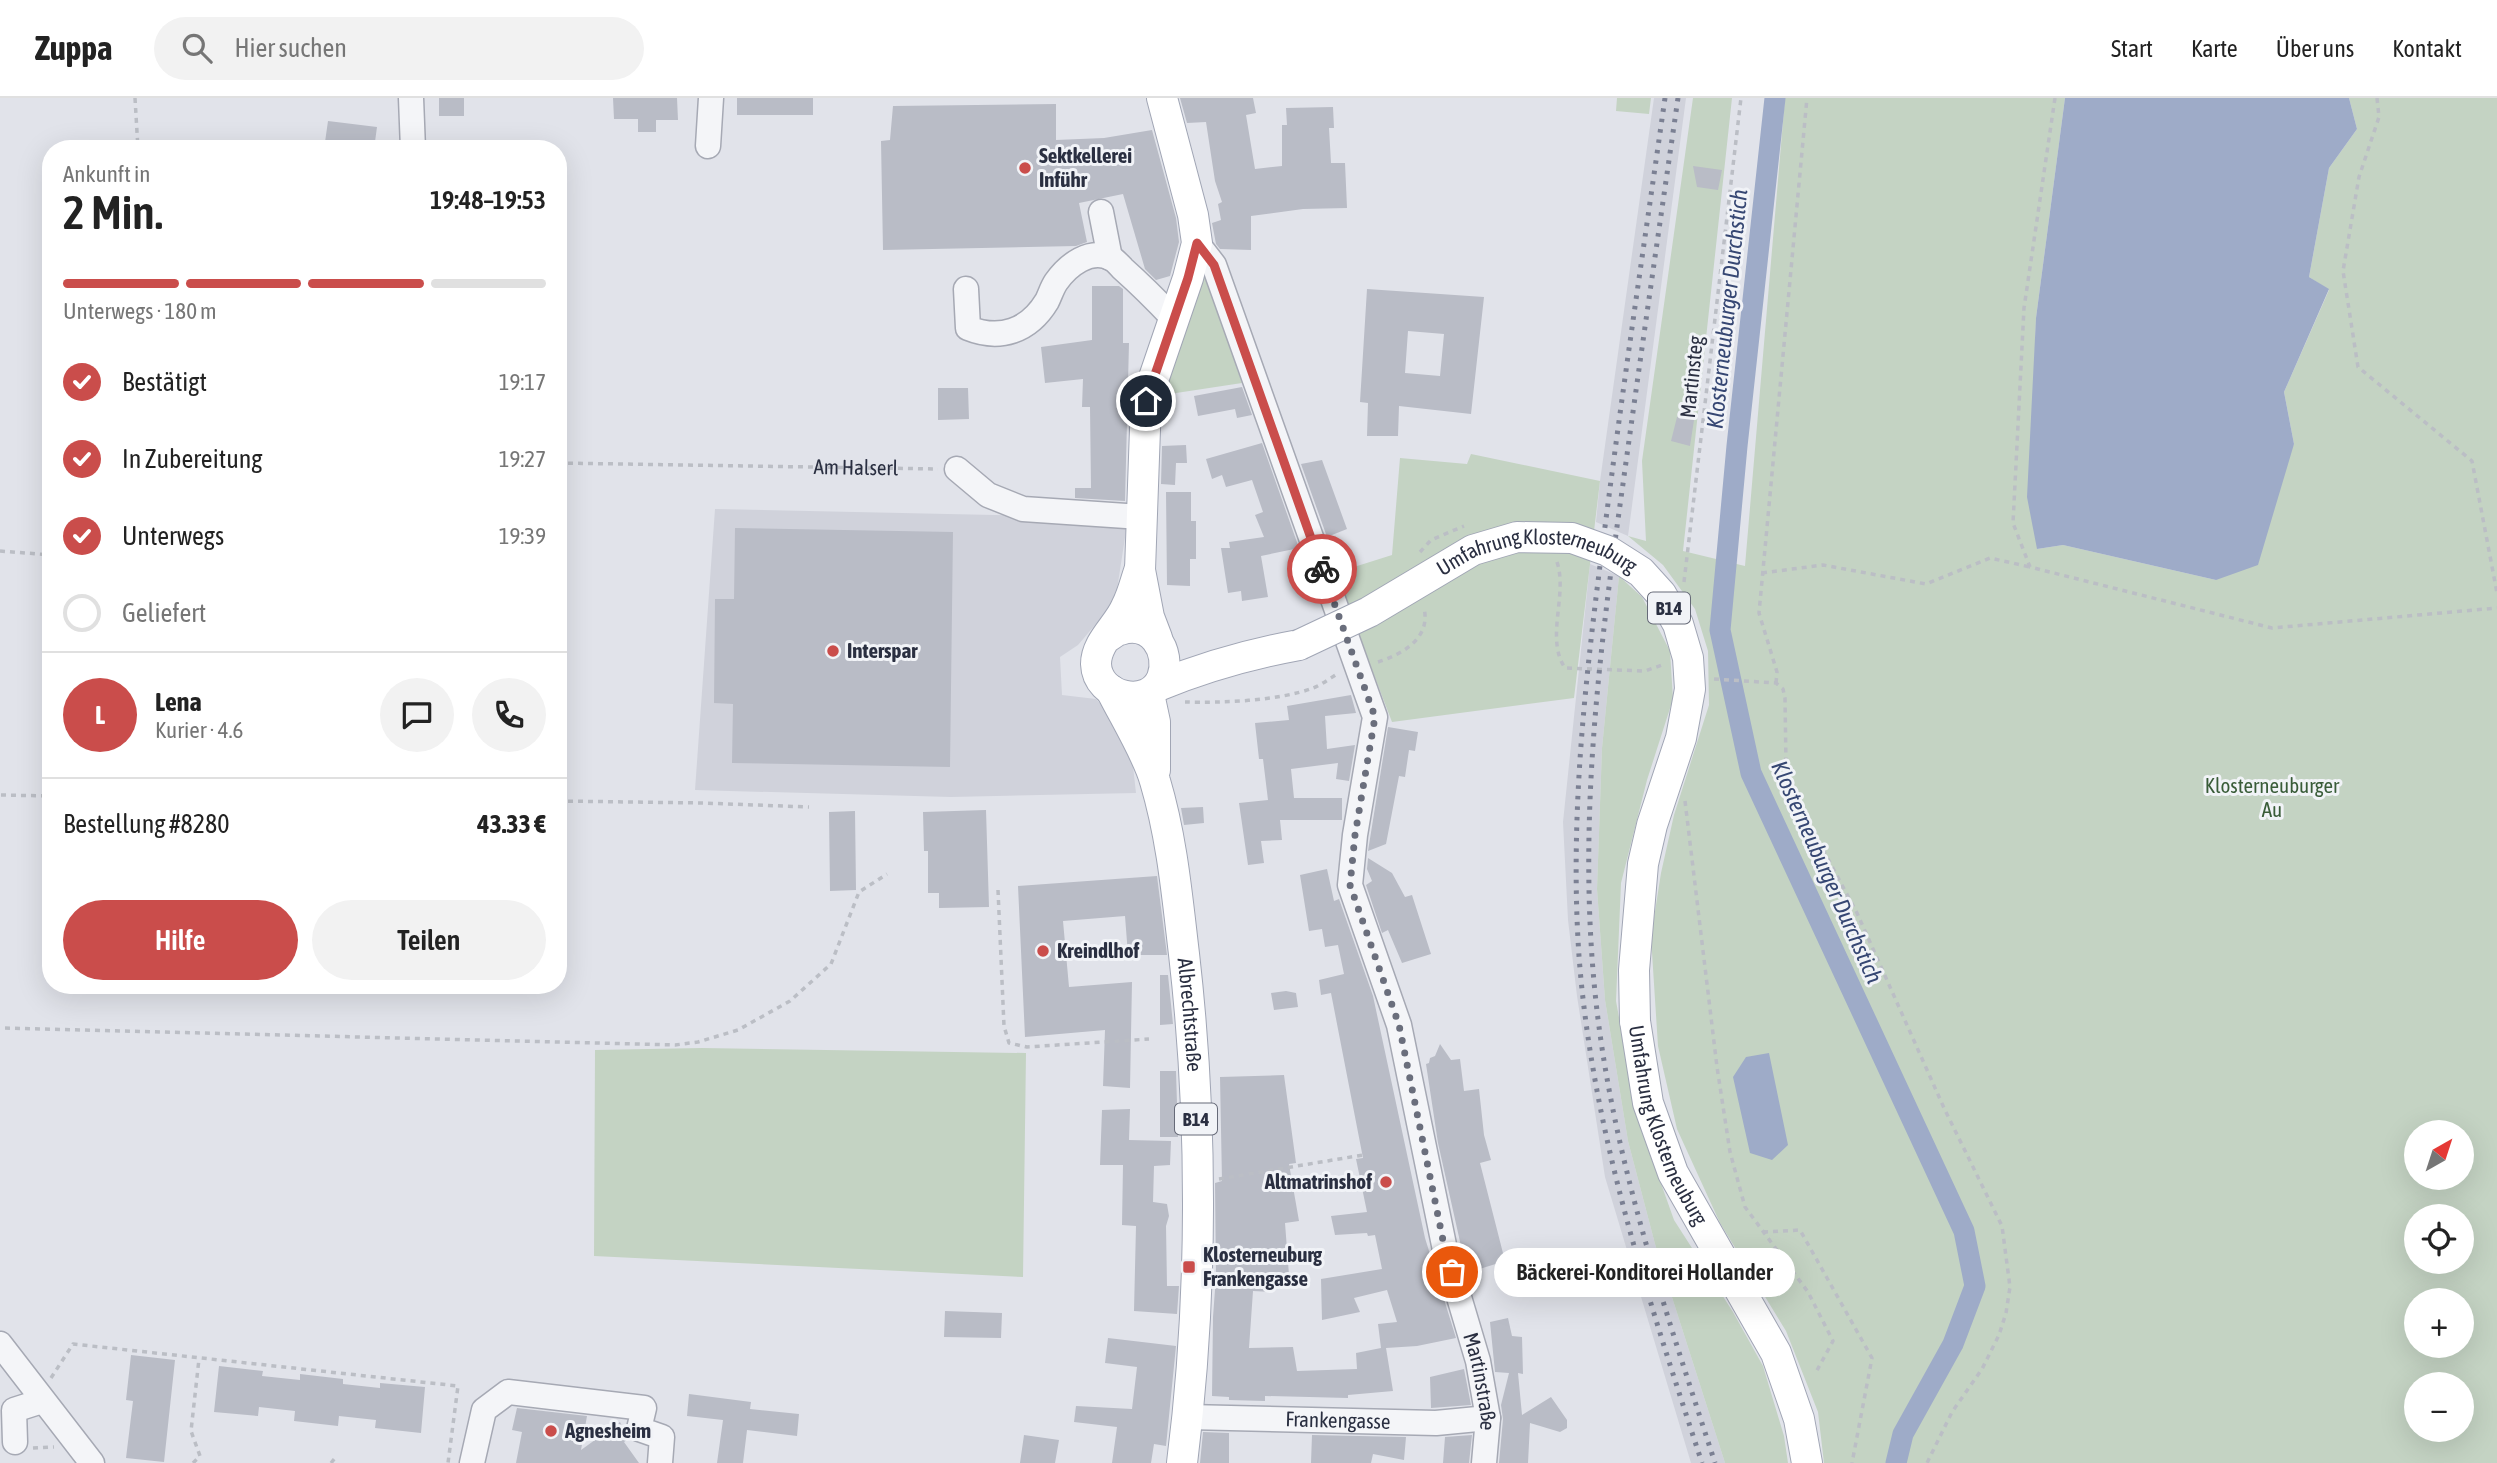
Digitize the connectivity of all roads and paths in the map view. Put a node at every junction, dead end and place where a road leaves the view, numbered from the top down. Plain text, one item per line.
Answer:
1 (135, 98) edge
2 (411, 98) edge
3 (710, 98) edge
4 (1162, 98) edge
5 (1741, 98) edge
6 (1807, 98) edge
7 (2055, 98) edge
8 (2377, 98) edge
9 (137, 140) edge
10 (412, 140) edge
11 (708, 146) dead end
12 (1101, 212) dead end
13 (1197, 243) junction
14 (1110, 258) junction
15 (965, 289) dead end
16 (1173, 318) junction
17 (567, 463) edge
18 (957, 469) joint
19 (1141, 517) junction
20 (1470, 524) dead end
21 (0, 551) edge
22 (42, 554) edge
23 (1418, 554) dead end
24 (1554, 555) dead end
25 (2029, 567) junction
26 (1140, 570) junction
27 (1762, 573) junction
28 (1684, 583) dead end
29 (2497, 593) edge
30 (1422, 601) dead end
31 (2497, 608) edge
32 (1106, 638) junction
33 (1159, 641) junction
34 (1256, 653) junction
35 (1667, 664) dead end
36 (1357, 668) junction
37 (1713, 679) dead end
38 (1776, 683) junction
39 (1111, 690) junction
40 (1154, 690) junction
41 (1154, 778) junction
42 (1, 795) edge
43 (1684, 795) dead end
44 (42, 796) edge
45 (567, 802) edge
46 (809, 807) dead end
47 (887, 874) dead end
48 (998, 890) dead end
49 (5, 1028) dead end
50 (1149, 1039) dead end
51 (1363, 1155) dead end
52 (1196, 1181) junction
53 (1762, 1232) junction
54 (1, 1347) edge
55 (200, 1359) junction
56 (1815, 1374) dead end
57 (40, 1399) junction
58 (1188, 1417) junction
59 (1488, 1418) junction
60 (21, 1445) joint
61 (85, 1457) edge
62 (335, 1458) dead end
63 (193, 1463) edge
64 (331, 1463) edge
65 (448, 1463) edge
66 (472, 1463) edge
67 (660, 1463) edge
68 (1182, 1463) edge
69 (1484, 1463) edge
70 (1807, 1463) edge
71 (1852, 1463) edge
72 (1927, 1463) edge

1 - 9 path
2 - 10 street
3 - 11 street
4 - 13 main road, Martinstraße
5 - 28 path, Martinsteg
6 - 27 path
7 - 25 path
8 - 29 path
12 - 14 street
13 - 16 main road
13 - 36 street, Martinstraße
14 - 15 street
14 - 16 street
16 - 19 main road
17 - 18 path, Am Halserl
18 - 19 street
19 - 26 main road
20 - 23 path
21 - 22 path
24 - 35 path
25 - 27 path
25 - 31 path
26 - 32 main road
26 - 33 main road
27 - 38 path
30 - 36 path
32 - 33 main road, B14
32 - 39 main road, B14
33 - 34 main road, Umfahrung Klosterneuburg / B14
33 - 40 main road, B14
34 - 40 main road, Umfahrung Klosterneuburg / B14
34 - 70 main road, Umfahrung Klosterneuburg / B14, bridge
36 - 40 path
36 - 59 street, Martinstraße
37 - 38 path
38 - 72 path
39 - 40 main road, B14
39 - 41 main road, Albrechtstraße / B14
40 - 41 main road, Albrechtstraße / B14
41 - 52 main road, Albrechtstraße / B14
42 - 44 path
43 - 53 path
45 - 46 path
47 - 49 path
48 - 50 path
51 - 52 path
52 - 58 main road, Albrechtstraße / B14
53 - 56 path
53 - 71 path
54 - 57 street
55 - 57 path
55 - 63 path
55 - 65 path
57 - 60 street
57 - 61 street
58 - 59 street, Frankengasse
58 - 68 main road, Albrechtstraße / B14
59 - 69 street, Martinstraße
60 - 61 path
62 - 64 path
66 - 67 street

